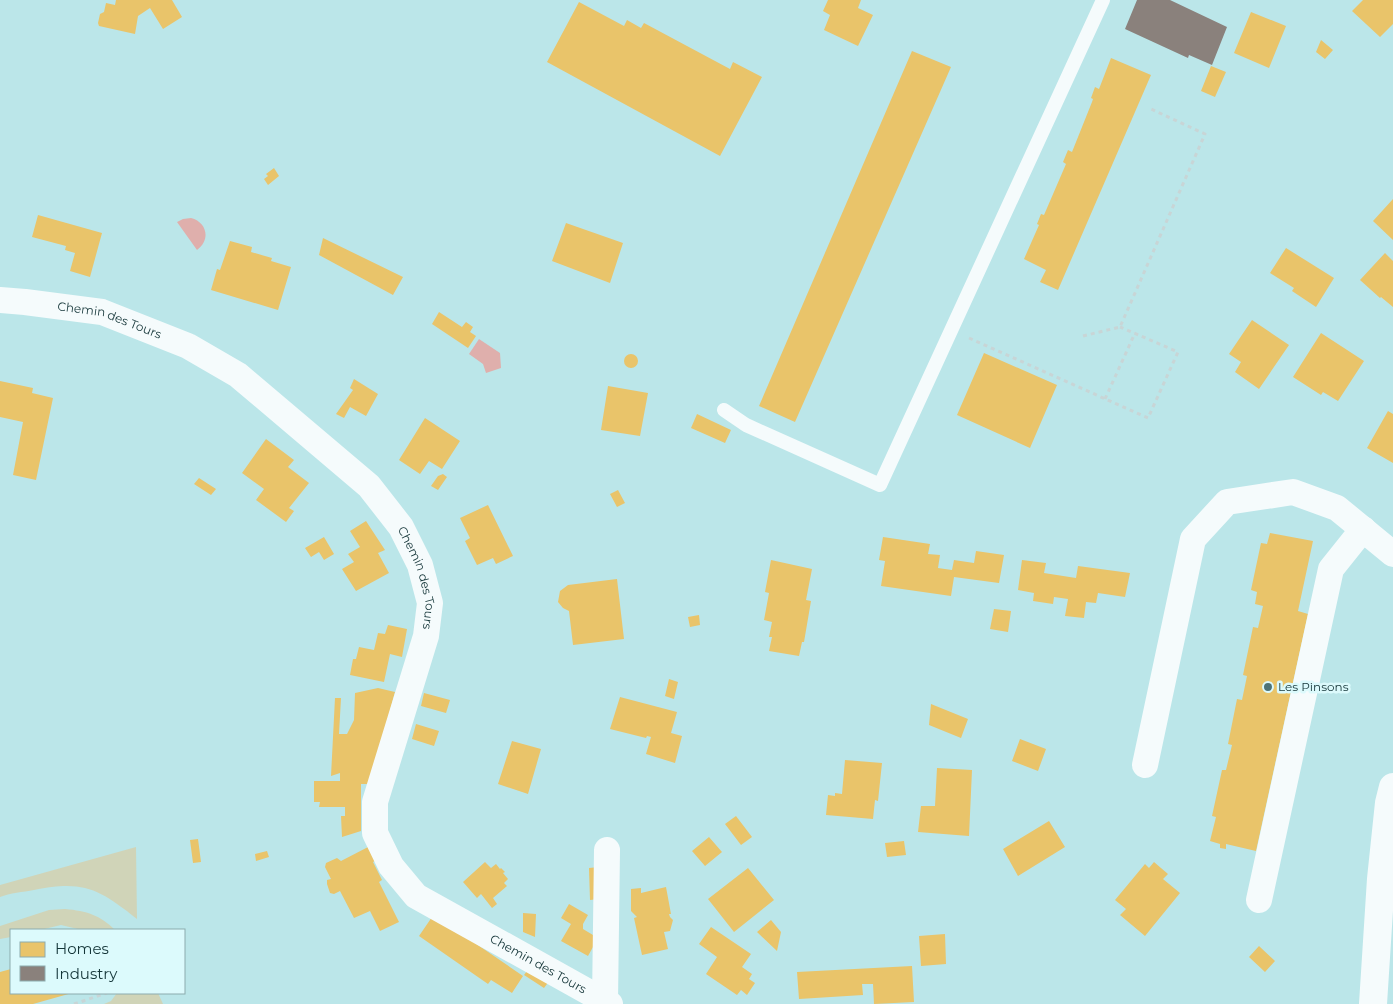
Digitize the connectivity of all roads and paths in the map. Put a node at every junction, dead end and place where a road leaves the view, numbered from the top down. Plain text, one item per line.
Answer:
1 (1103, 0) edge
2 (1151, 109) dead end
3 (0, 300) edge
4 (1120, 327) junction
5 (952, 330) junction
6 (1135, 334) junction
7 (1083, 336) dead end
8 (1105, 399) junction
9 (724, 410) dead end
10 (1363, 529) junction
11 (1393, 554) edge
12 (1145, 765) dead end
13 (1393, 786) edge
14 (606, 850) dead end
15 (1258, 900) dead end
16 (104, 994) edge
17 (607, 1003) edge
18 (74, 1004) edge
19 (1373, 1004) edge

1 - 5 lane
2 - 4 path
3 - 17 street, Chemin des Tours
4 - 6 path
4 - 7 path
5 - 8 path
5 - 9 lane
6 - 8 path
6 - 8 path
10 - 11 street
10 - 12 street
10 - 15 street
13 - 19 main road
14 - 17 street
16 - 18 path

